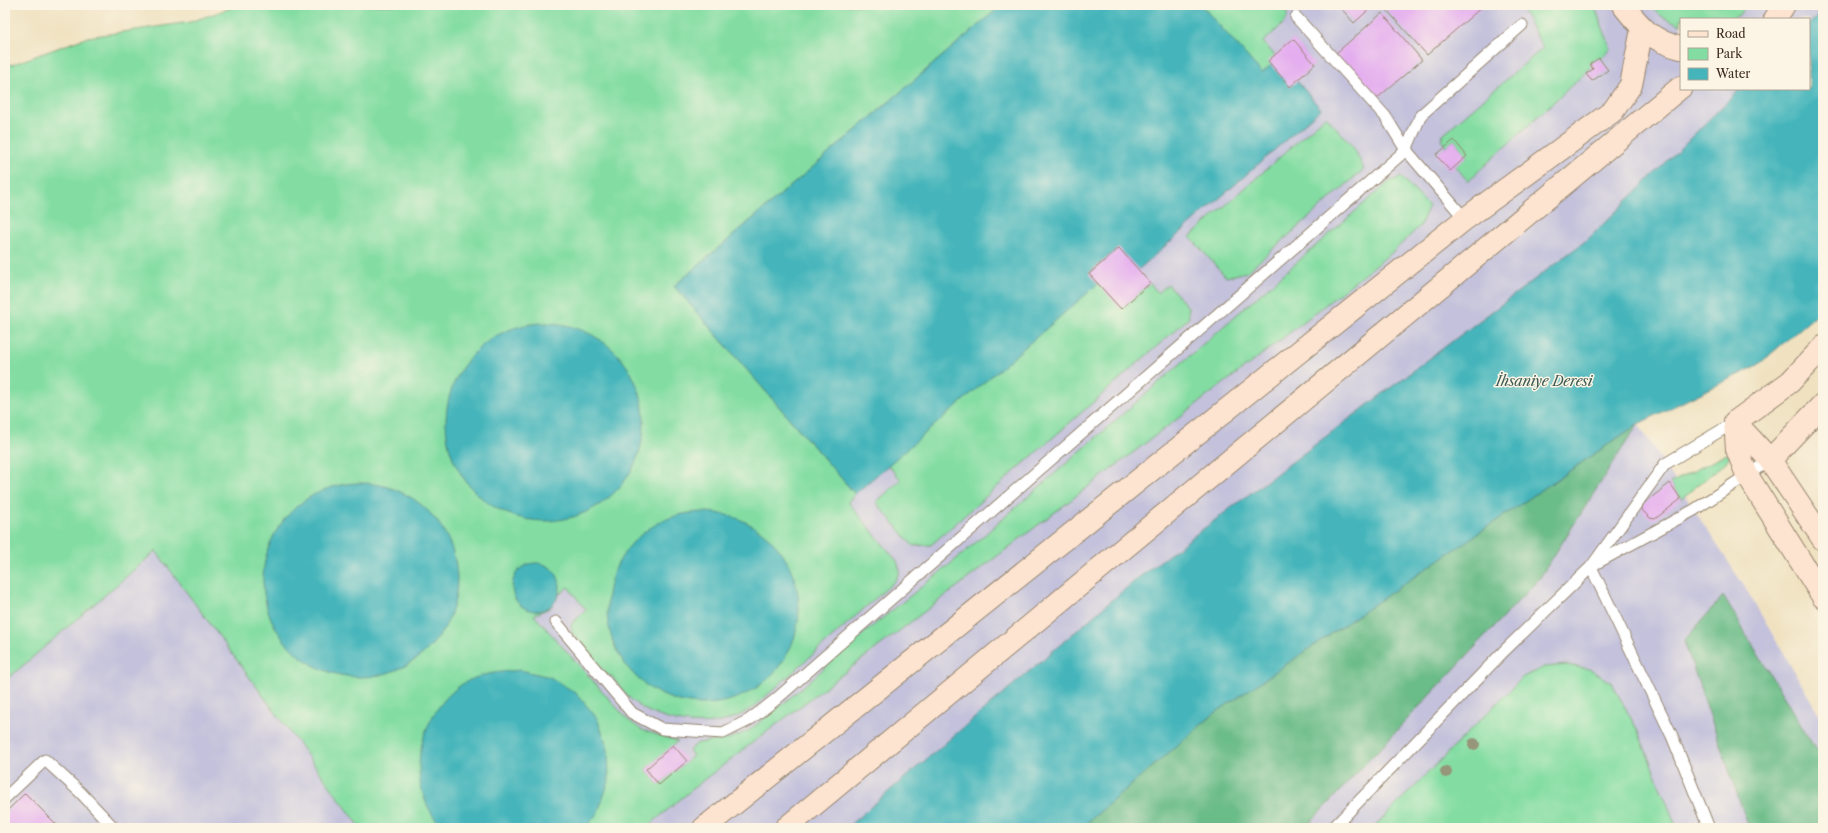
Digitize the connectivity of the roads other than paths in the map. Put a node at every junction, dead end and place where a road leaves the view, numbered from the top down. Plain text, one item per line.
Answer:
1 (1623, 5) edge
2 (1784, 5) edge
3 (1296, 17) dead end
4 (1776, 18) edge
5 (1522, 25) dead end
6 (1642, 29) junction
7 (1680, 48) edge
8 (1680, 88) edge
9 (1406, 150) junction
10 (1465, 219) junction
11 (1823, 347) edge
12 (1823, 404) edge
13 (1735, 422) junction
14 (1770, 460) junction
15 (1747, 475) junction
16 (1823, 539) edge
17 (1591, 567) junction
18 (1823, 597) edge
19 (556, 622) dead end
20 (5, 798) edge
21 (114, 828) edge
22 (704, 828) edge
23 (786, 828) edge
24 (1333, 828) edge
25 (1710, 828) edge

1 - 6 main road
2 - 4 main road
3 - 9 lane
5 - 9 lane
6 - 7 main road
6 - 10 main road
8 - 23 main road
9 - 10 lane
9 - 19 lane
10 - 22 main road
11 - 13 main road
12 - 14 main road
13 - 14 main road
13 - 15 main road
13 - 17 lane
14 - 15 lane
14 - 16 main road
15 - 17 lane
15 - 18 main road
17 - 24 lane
17 - 25 lane
20 - 21 lane

